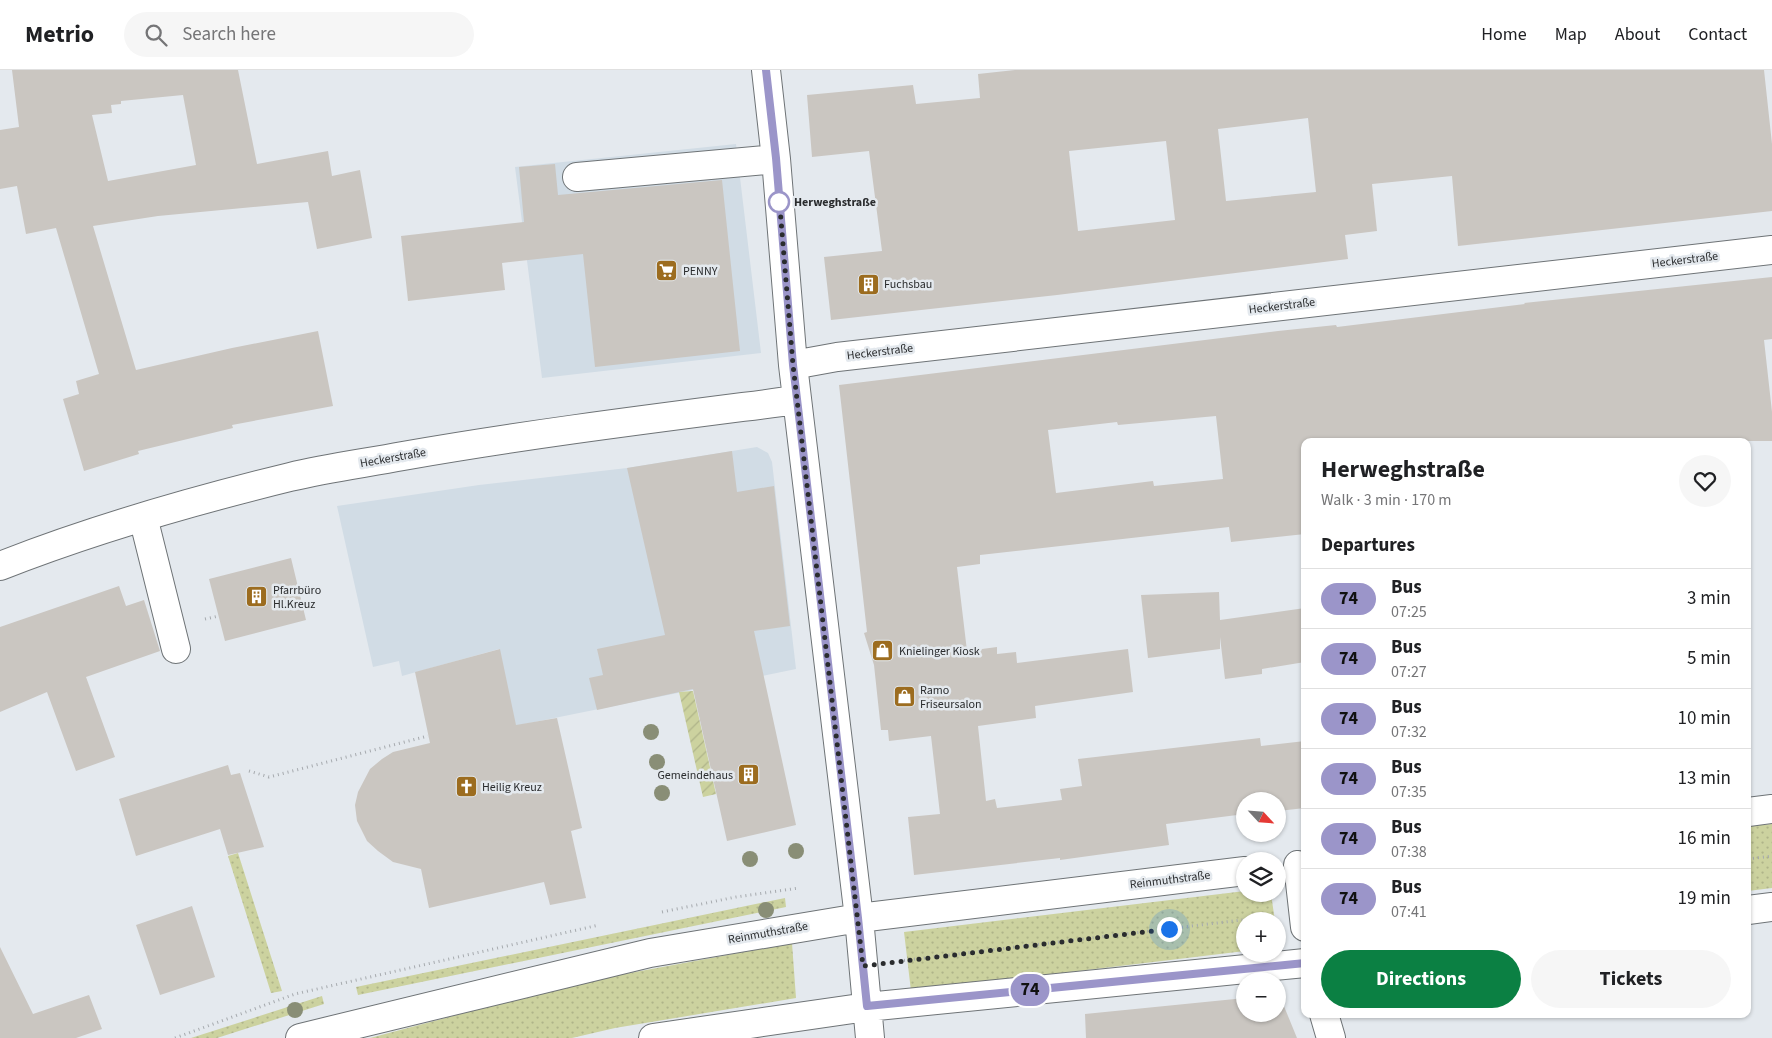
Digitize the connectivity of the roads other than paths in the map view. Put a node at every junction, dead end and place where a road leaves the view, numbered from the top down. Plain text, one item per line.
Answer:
1 (766, 70) edge
2 (776, 158) junction
3 (577, 177) dead end
4 (1772, 250) edge
5 (793, 365) junction
6 (797, 400) junction
7 (143, 517) junction
8 (0, 566) edge
9 (176, 649) dead end
10 (1772, 809) edge
11 (1751, 812) edge
12 (1294, 865) edge
13 (1236, 872) edge
14 (1301, 904) edge
15 (1772, 907) edge
16 (1751, 910) edge
17 (858, 918) junction
18 (1301, 963) edge
19 (867, 1006) junction
20 (1325, 1018) edge
21 (300, 1038) edge
22 (653, 1038) edge
23 (870, 1038) edge
24 (1331, 1038) edge

1 - 2 street
2 - 3 street
2 - 5 street
4 - 5 street, Heckerstraße
5 - 6 street
6 - 7 street, Heckerstraße
6 - 17 street
7 - 8 street, Heckerstraße
7 - 9 street
10 - 11 street
12 - 14 street
13 - 17 street, Reinmuthstraße
15 - 16 street
17 - 19 street
17 - 21 street, Reinmuthstraße
18 - 19 street
19 - 22 street
19 - 23 street
20 - 24 street

